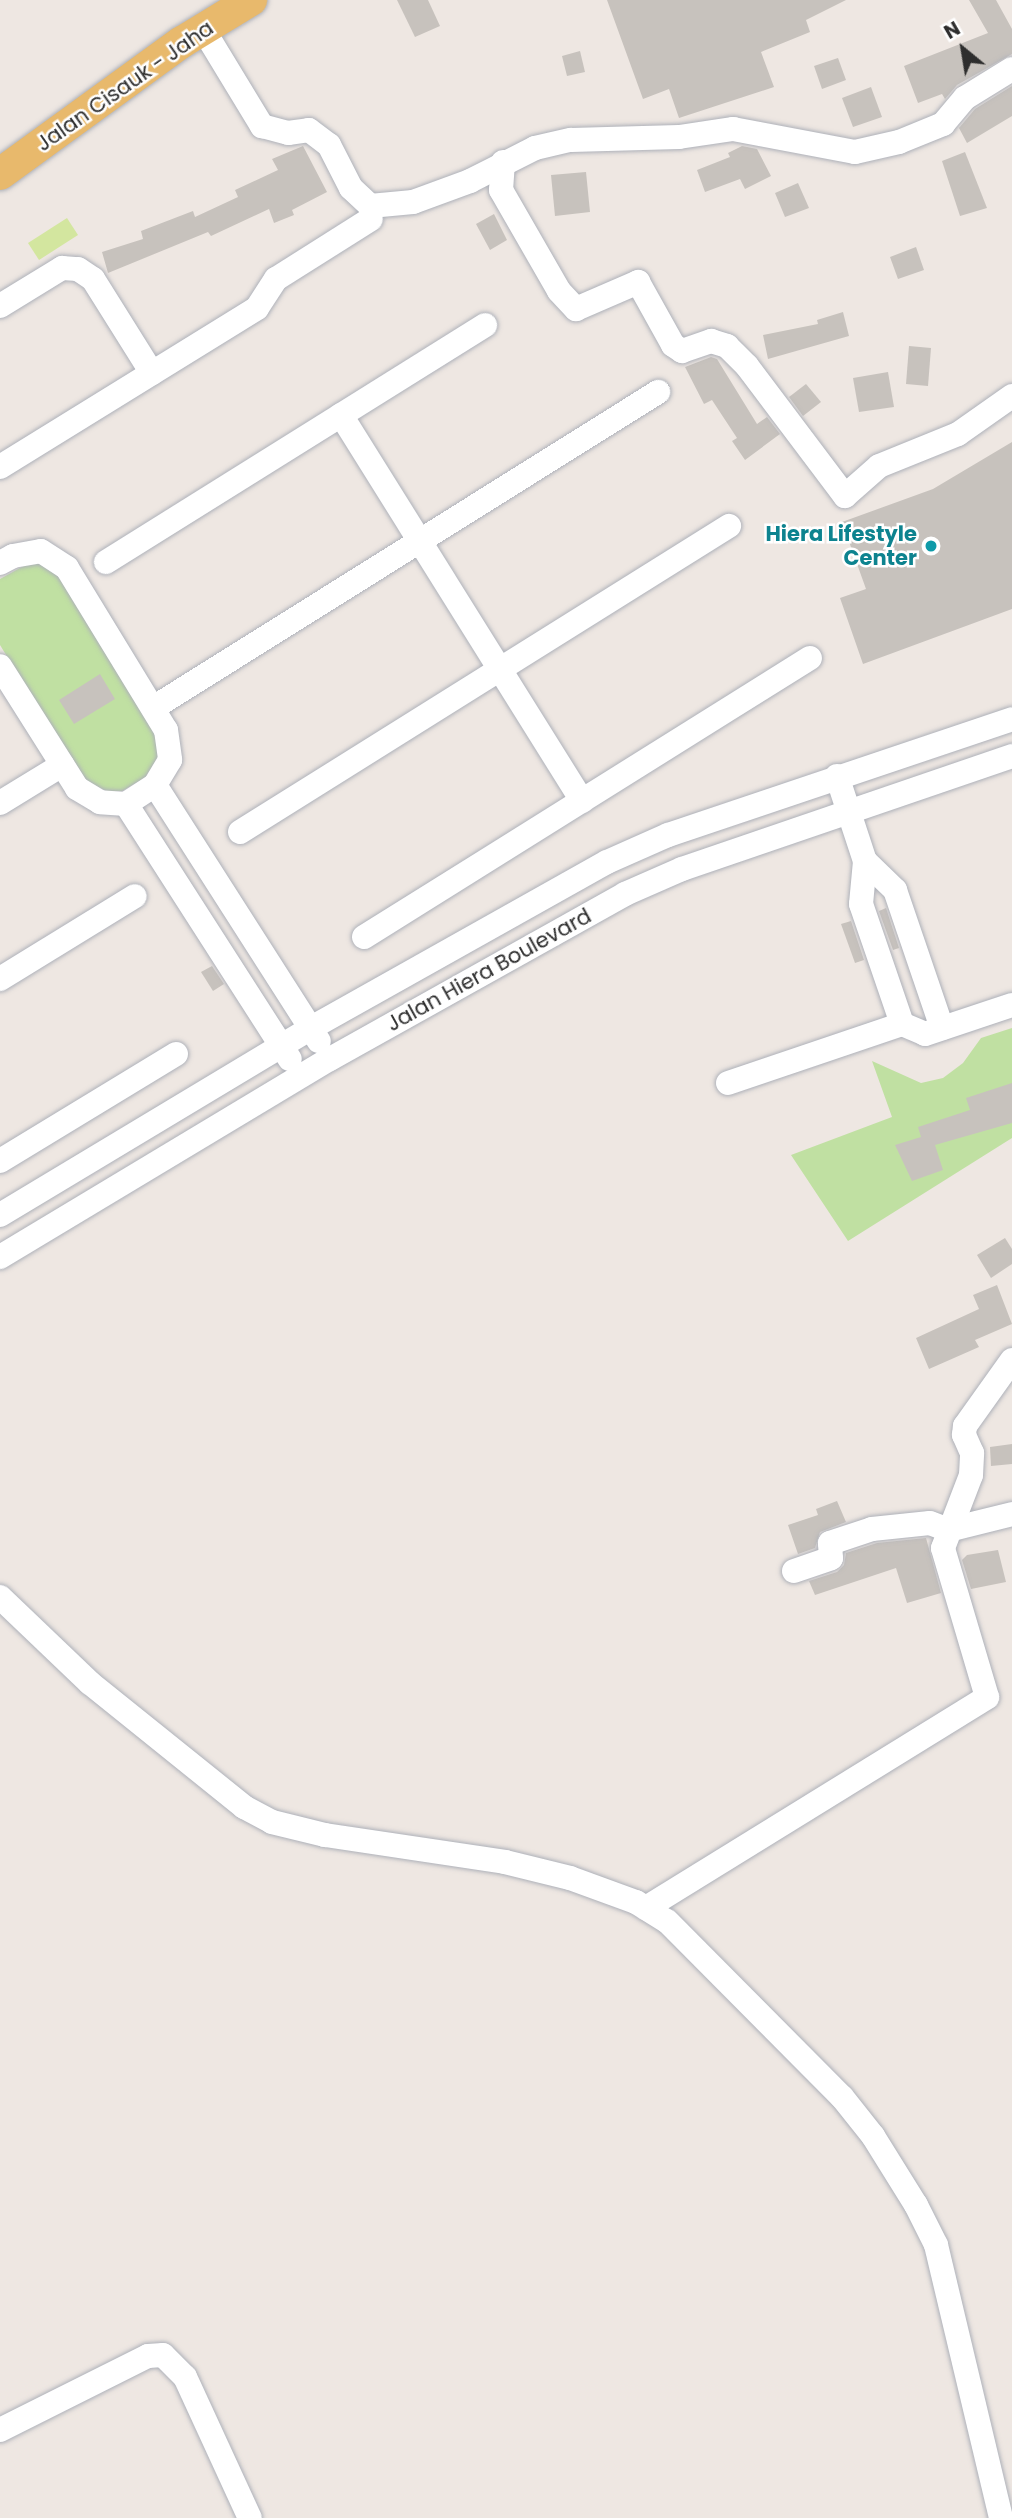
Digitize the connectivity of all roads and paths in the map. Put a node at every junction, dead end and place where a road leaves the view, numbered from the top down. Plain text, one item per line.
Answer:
1 (251, 0) edge
2 (203, 29) junction
3 (1012, 69) edge
4 (503, 162) junction
5 (0, 174) edge
6 (371, 219) dead end
7 (0, 306) edge
8 (485, 324) dead end
9 (152, 373) junction
10 (659, 392) dead end
11 (1012, 397) edge
12 (341, 415) junction
13 (0, 467) edge
14 (729, 526) dead end
15 (420, 541) junction
16 (4, 551) edge
17 (106, 562) dead end
18 (810, 658) dead end
19 (0, 666) edge
20 (500, 669) junction
21 (153, 708) junction
22 (1012, 719) edge
23 (1012, 756) edge
24 (62, 765) junction
25 (837, 776) junction
26 (155, 785) junction
27 (582, 801) junction
28 (0, 803) edge
29 (125, 804) junction
30 (848, 811) junction
31 (240, 832) dead end
32 (865, 861) junction
33 (135, 896) dead end
34 (245, 925) junction
35 (363, 937) dead end
36 (215, 943) junction
37 (0, 979) edge
38 (1012, 1005) edge
39 (902, 1024) junction
40 (311, 1028) junction
41 (942, 1028) junction
42 (281, 1046) junction
43 (176, 1054) dead end
44 (330, 1059) junction
45 (301, 1077) junction
46 (728, 1083) dead end
47 (0, 1161) edge
48 (0, 1215) edge
49 (0, 1256) edge
50 (1012, 1360) edge
51 (1012, 1514) edge
52 (948, 1531) junction
53 (794, 1571) dead end
54 (0, 1598) edge
55 (646, 1908) junction
56 (0, 2430) edge
57 (250, 2518) edge
58 (1000, 2518) edge

1 - 2 main road, Jalan Cisauk - Jaha
2 - 4 street
2 - 5 main road, Jalan Cisauk - Jaha
3 - 4 street
4 - 11 street
6 - 9 street
7 - 9 street
8 - 12 street
9 - 13 street
10 - 15 street
12 - 15 street
12 - 17 street
14 - 20 street
15 - 20 street
15 - 21 street
16 - 21 street
18 - 27 street
19 - 24 street
20 - 27 street
20 - 31 street
21 - 26 street
22 - 25 street, Jalan Hiera Boulevard
23 - 30 street, Jalan Hiera Boulevard
24 - 28 street
24 - 29 street
25 - 30 street
25 - 40 street, Jalan Hiera Boulevard
26 - 29 street
26 - 34 street
27 - 35 street
29 - 36 street
30 - 32 street
30 - 44 street, Jalan Hiera Boulevard
32 - 39 street
32 - 41 street
33 - 37 street
34 - 36 street
34 - 40 street
36 - 42 street
38 - 41 street
39 - 41 street
39 - 46 street
40 - 42 street, Jalan Hiera Boulevard
40 - 44 street
42 - 45 street
42 - 48 street, Jalan Hiera Boulevard
43 - 47 street
44 - 45 street, Jalan Hiera Boulevard
45 - 49 street, Jalan Hiera Boulevard
50 - 52 street
51 - 52 street
52 - 53 street
52 - 55 street
54 - 55 street
55 - 58 street
56 - 57 street

